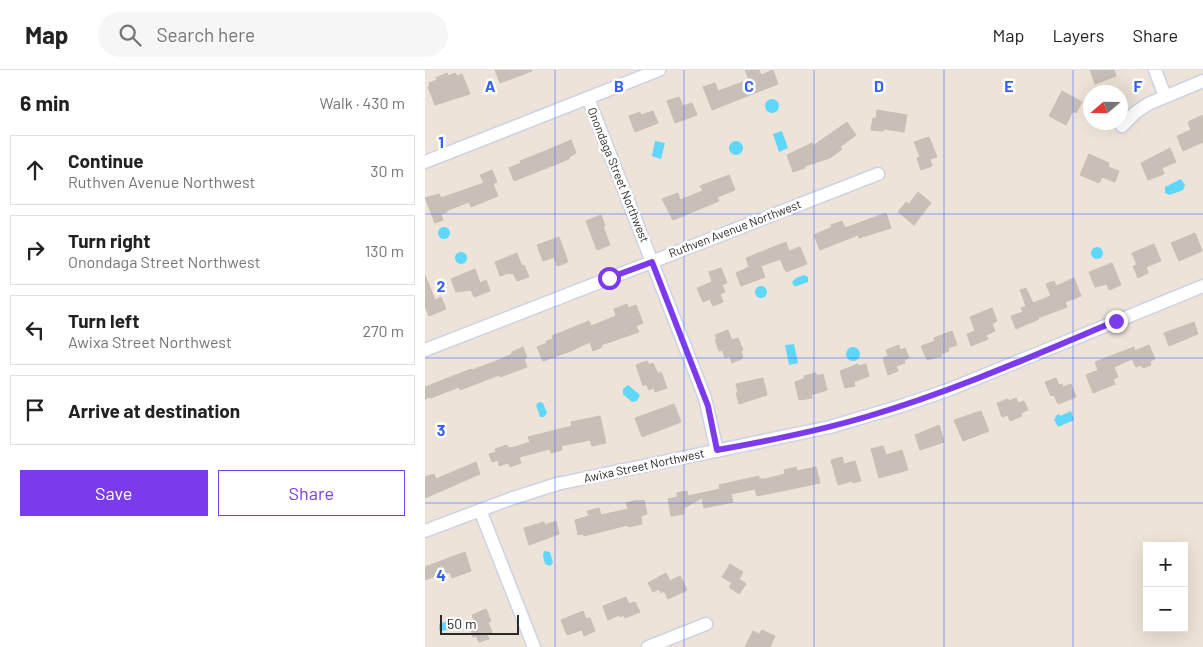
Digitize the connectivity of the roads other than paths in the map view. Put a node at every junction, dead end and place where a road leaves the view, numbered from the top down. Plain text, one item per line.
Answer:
1 (659, 70) edge
2 (1155, 70) edge
3 (1203, 81) edge
4 (1165, 96) junction
5 (588, 98) junction
6 (1128, 121) edge
7 (425, 162) edge
8 (878, 174) dead end
9 (652, 262) junction
10 (1203, 286) edge
11 (425, 350) edge
12 (717, 450) junction
13 (480, 510) junction
14 (425, 531) edge
15 (706, 624) dead end
16 (534, 647) edge
17 (648, 647) edge

1 - 5 street
2 - 4 street
3 - 4 street
4 - 6 street
5 - 7 street
5 - 9 street, Onondaga Street Northwest
8 - 9 street, Ruthven Avenue Northwest
9 - 11 street, Ruthven Avenue Northwest
9 - 12 street, Onondaga Street Northwest
10 - 12 street, Awixa Street Northwest
12 - 13 street, Awixa Street Northwest
13 - 14 street, Awixa Street Northwest
13 - 16 street
15 - 17 street

